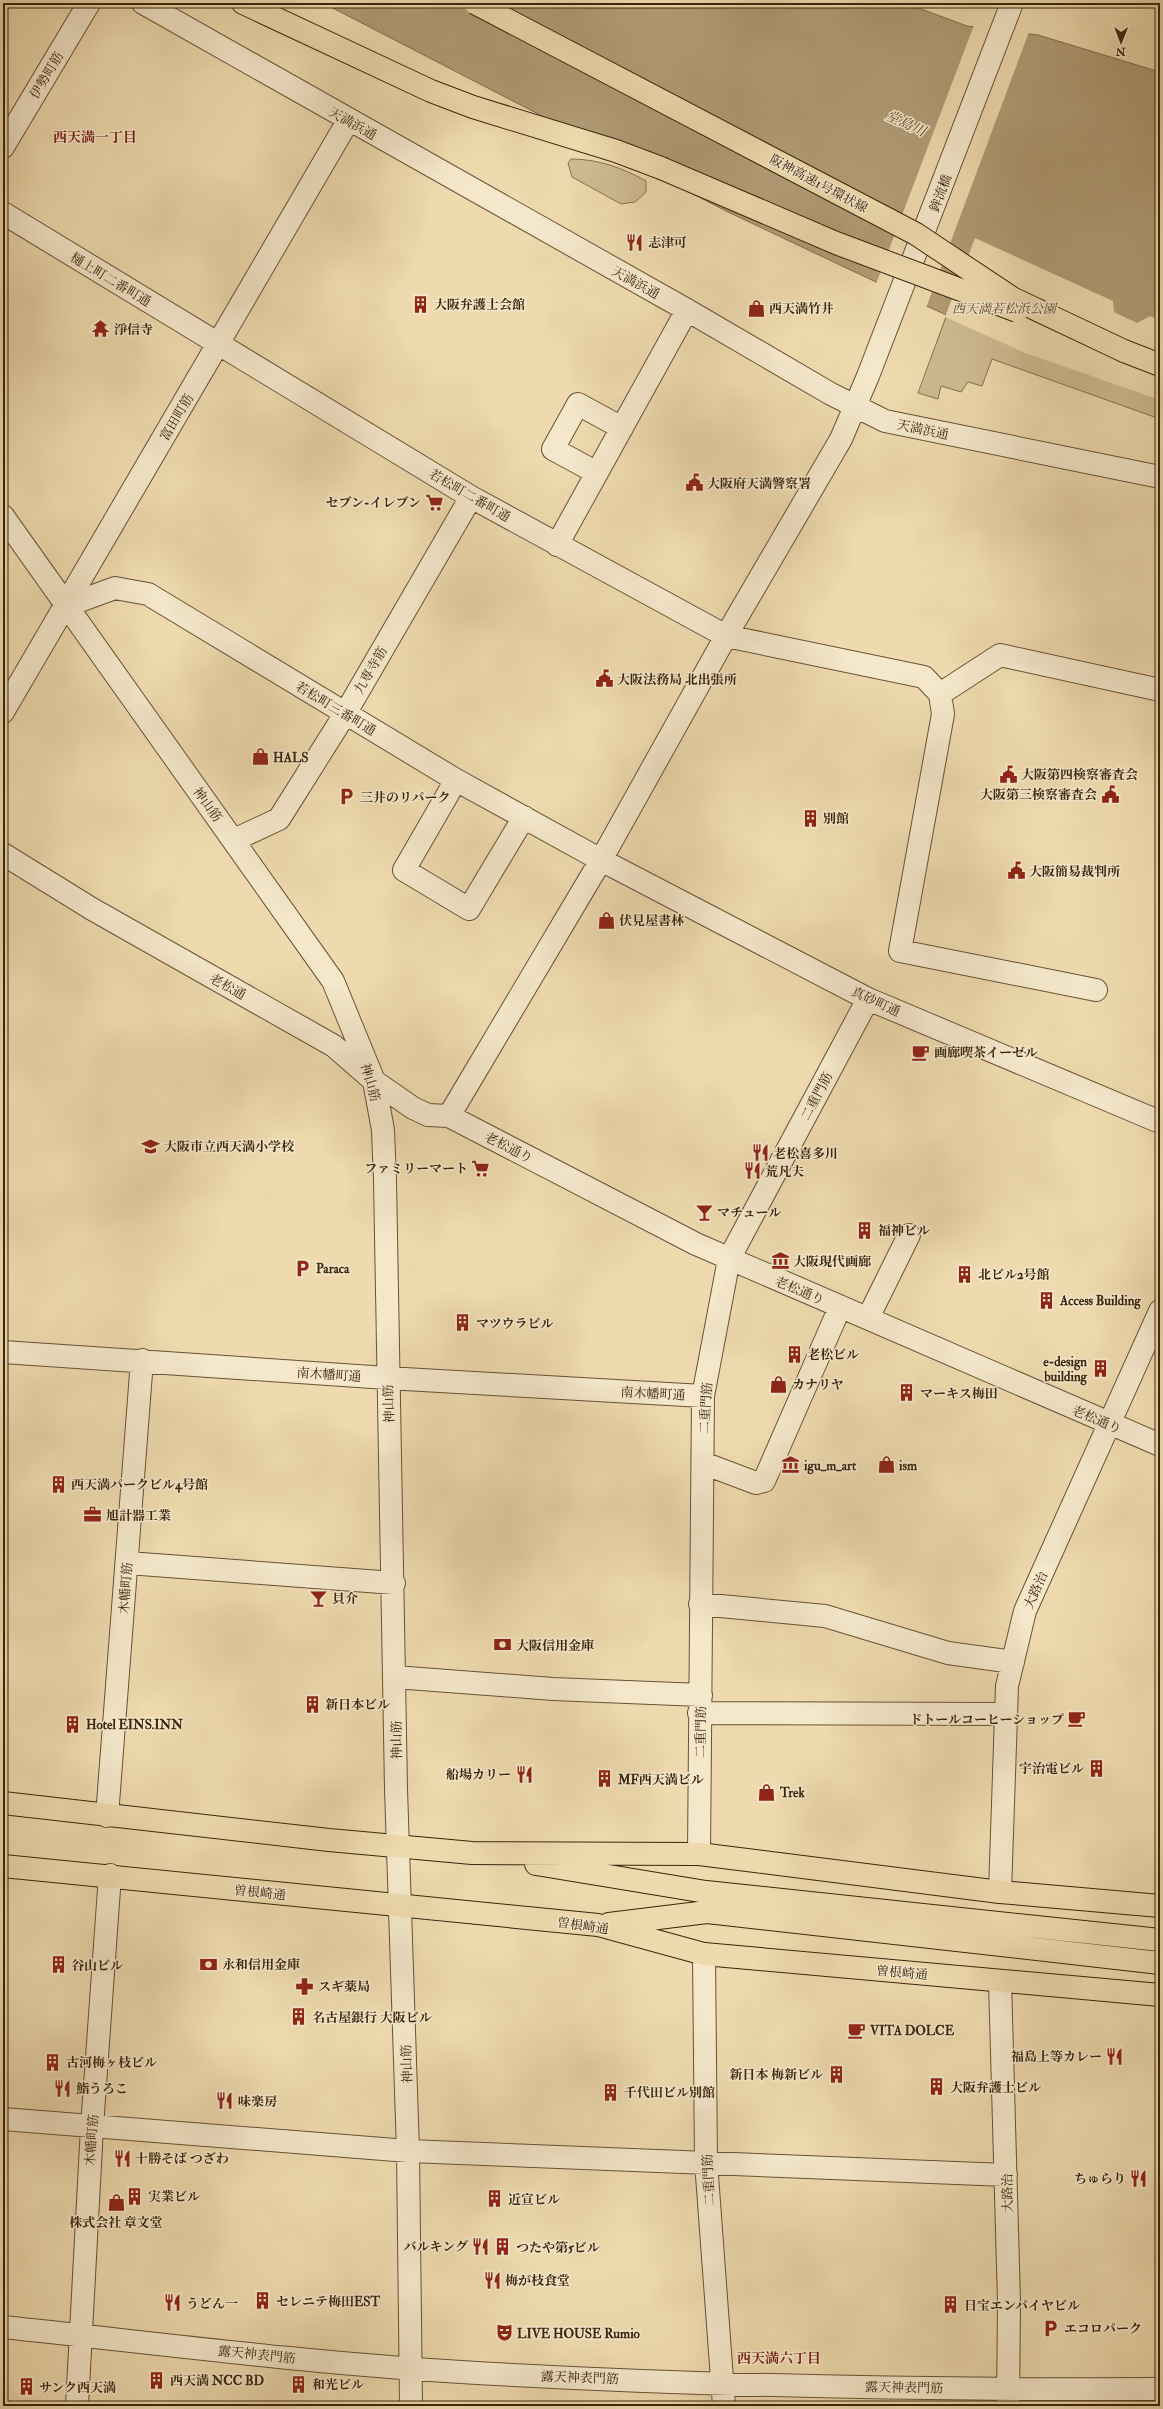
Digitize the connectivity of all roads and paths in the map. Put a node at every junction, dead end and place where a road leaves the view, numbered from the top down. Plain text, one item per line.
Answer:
1 (89, 3) edge
2 (143, 3) edge
3 (243, 3) edge
4 (475, 3) edge
5 (1008, 13) edge
6 (348, 121) junction
7 (3, 147) edge
8 (3, 214) edge
9 (687, 310) junction
10 (219, 344) junction
11 (1124, 351) junction
12 (1160, 365) edge
13 (855, 408) junction
14 (622, 428) junction
15 (597, 473) junction
16 (1160, 477) edge
17 (471, 497) junction
18 (3, 516) edge
19 (557, 544) junction
20 (66, 606) junction
21 (726, 636) junction
22 (1160, 690) edge
23 (940, 694) junction
24 (3, 712) edge
25 (345, 714) junction
26 (456, 780) junction
27 (524, 817) junction
28 (234, 840) junction
29 (3, 854) edge
30 (601, 860) junction
31 (1096, 990) dead end
32 (868, 999) junction
33 (374, 1081) junction
34 (449, 1116) junction
35 (1160, 1122) edge
36 (909, 1235) dead end
37 (728, 1259) junction
38 (840, 1307) junction
39 (1160, 1311) edge
40 (868, 1318) junction
41 (3, 1352) edge
42 (142, 1360) junction
43 (387, 1378) junction
44 (703, 1396) junction
45 (1109, 1424) junction
46 (1160, 1445) edge
47 (703, 1463) junction
48 (128, 1563) junction
49 (394, 1583) junction
50 (700, 1604) junction
51 (1013, 1662) junction
52 (395, 1677) junction
53 (700, 1704) junction
54 (1006, 1714) junction
55 (3, 1803) edge
56 (107, 1816) junction
57 (398, 1846) junction
58 (472, 1853) junction
59 (699, 1854) junction
60 (3, 1866) edge
61 (110, 1875) junction
62 (1000, 1892) junction
63 (706, 1902) junction
64 (402, 1906) junction
65 (1160, 1906) edge
66 (598, 1925) junction
67 (1160, 1940) edge
68 (704, 1954) junction
69 (1160, 1963) edge
70 (1000, 1980) junction
71 (1160, 1995) edge
72 (3, 2119) edge
73 (92, 2127) junction
74 (408, 2151) junction
75 (706, 2162) junction
76 (1006, 2175) junction
77 (3, 2327) edge
78 (80, 2335) junction
79 (410, 2368) junction
80 (723, 2383) junction
81 (1160, 2389) edge
82 (1008, 2398) edge
83 (77, 2406) edge
84 (411, 2406) edge
85 (724, 2406) edge

1 - 7 street, 伊勢町筋
2 - 6 street, 天満浜通
3 - 11 highway, bridge
4 - 11 highway, 阪神高速1号環状線, bridge
5 - 13 street, 鉾流橋, bridge
6 - 9 street, 天満浜通
6 - 10 street, 富田町筋
8 - 10 street, 樋上町二番町通
9 - 13 street, 天満浜通
9 - 14 street
10 - 17 street, 若松町二番町通
10 - 20 street, 富田町筋
11 - 12 highway, 阪神高速1号環状線
13 - 16 street, 天満浜通
13 - 21 street, 鉾流橋
14 - 15 street
14 - 15 street
15 - 19 street
17 - 19 street, 若松町二番町通
17 - 25 street, 九専寺筋
18 - 20 street, 神山筋
19 - 21 street, 若松町二番町通
20 - 24 street, 富田町筋
20 - 25 street, 若松町三番町通
20 - 28 street, 神山筋
21 - 23 street, 若松町二番町通
21 - 30 street, 鉾流橋
22 - 23 street
23 - 31 street
25 - 26 street, 若松町三番町通
25 - 28 street, 九専寺筋
26 - 27 street, 若松町三番町通
26 - 27 street
27 - 30 street, 若松町三番町通
28 - 33 street, 神山筋
29 - 33 street, 老松通
30 - 32 street, 真砂町通
30 - 34 street, 鉾流橋
32 - 35 street, 真砂町通
32 - 37 street, 二重門筋
33 - 34 street, 老松通
33 - 43 street, 神山筋
34 - 37 street, 老松通り
36 - 40 street
37 - 38 street, 老松通り
37 - 44 street, 二重門筋
38 - 40 street, 老松通り
38 - 47 street
39 - 45 street, 大路治
40 - 45 street, 老松通り
41 - 42 street, 南木幡町通
42 - 43 street, 南木幡町通
42 - 48 street, 木幡町筋
43 - 44 street, 南木幡町通
43 - 49 street, 神山筋
44 - 47 street, 二重門筋
45 - 46 street, 老松通り
45 - 51 street, 大路治
47 - 50 street, 二重門筋
48 - 49 street
48 - 56 street, 木幡町筋
49 - 52 street, 神山筋
50 - 51 street
50 - 53 street, 二重門筋
51 - 54 street, 大路治
52 - 53 street
52 - 57 street, 神山筋
53 - 54 street
53 - 59 street, 二重門筋
54 - 62 street, 大路治
55 - 56 highway
56 - 57 highway
57 - 58 highway
57 - 64 street, 神山筋
58 - 59 highway
58 - 63 highway
59 - 62 highway
60 - 61 highway, 曽根崎通
61 - 64 highway, 曽根崎通
61 - 73 street, 木幡町筋
62 - 65 highway
63 - 66 highway
63 - 67 highway
63 - 69 highway
64 - 66 highway, 曽根崎通
64 - 74 street, 神山筋
66 - 68 highway, 曽根崎通
68 - 70 highway, 曽根崎通
68 - 75 street, 二重門筋
70 - 71 highway, 曽根崎通
70 - 76 street, 大路治
72 - 73 street
73 - 74 street
73 - 78 street, 木幡町筋
74 - 75 street
74 - 79 street, 神山筋
75 - 76 street
75 - 80 street, 二重門筋
76 - 82 street, 大路治
77 - 78 street, 露天神表門筋
78 - 79 street, 露天神表門筋
78 - 83 street, 木幡町筋
79 - 80 street, 露天神表門筋
79 - 84 street, 神山筋
80 - 82 street, 露天神表門筋
80 - 85 street, 二重門筋
81 - 82 street, 露天神表門筋

